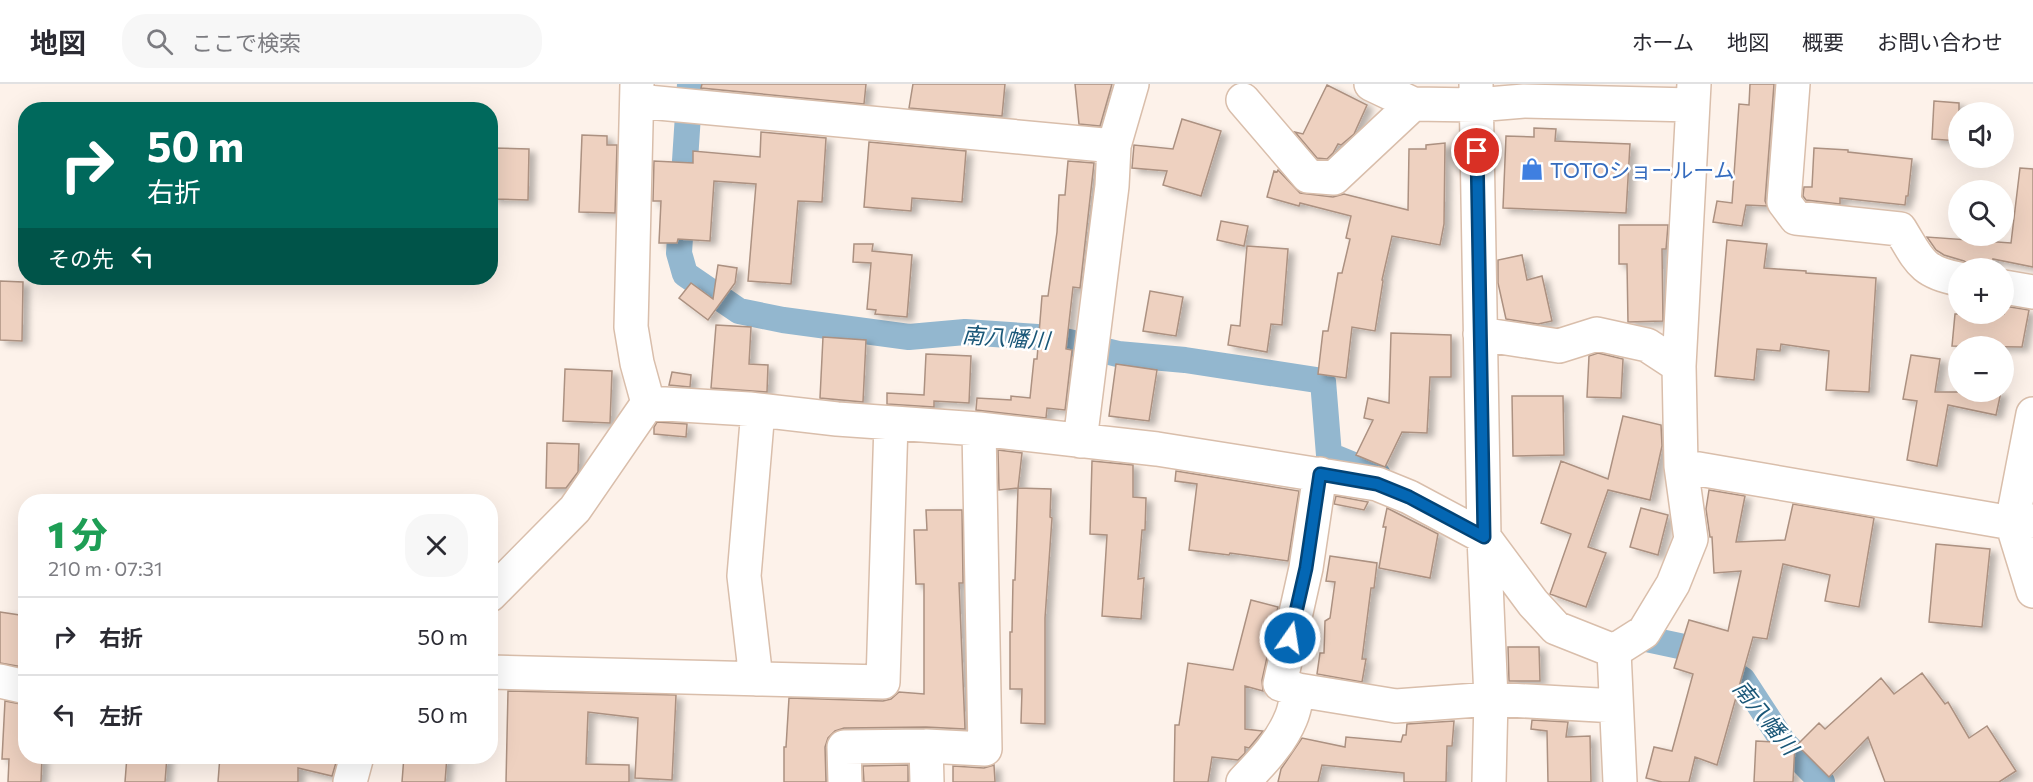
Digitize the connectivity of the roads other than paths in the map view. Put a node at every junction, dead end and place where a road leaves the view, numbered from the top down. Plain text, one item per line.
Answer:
1 (1132, 84) edge
2 (1371, 84) edge
3 (1793, 84) edge
4 (637, 92) edge
5 (1476, 94) edge
6 (1693, 94) edge
7 (1243, 100) dead end
8 (1413, 104) junction
9 (1114, 147) junction
10 (1948, 277) edge
11 (2014, 289) edge
12 (2033, 292) edge
13 (1480, 334) junction
14 (1679, 366) junction
15 (648, 403) junction
16 (759, 410) junction
17 (2033, 414) edge
18 (891, 423) junction
19 (979, 429) junction
20 (1080, 441) junction
21 (1681, 466) junction
22 (1320, 474) junction
23 (2022, 522) edge
24 (1484, 537) junction
25 (498, 587) edge
26 (2033, 591) edge
27 (1614, 651) junction
28 (498, 672) edge
29 (756, 679) junction
30 (0, 681) edge
31 (18, 685) edge
32 (1298, 690) junction
33 (1491, 699) junction
34 (1616, 706) junction
35 (926, 746) junction
36 (355, 764) edge
37 (350, 782) edge
38 (845, 782) edge
39 (927, 782) edge
40 (1243, 782) edge
41 (1489, 782) edge
42 (1620, 782) edge

1 - 9 street
2 - 8 street
3 - 10 street
4 - 9 street
4 - 15 street
5 - 6 street
5 - 8 street
5 - 13 street
6 - 14 street
7 - 8 street
9 - 20 street
11 - 12 street
13 - 14 street
13 - 24 street
14 - 21 street
15 - 16 street
15 - 25 street
16 - 18 street
16 - 29 street
17 - 23 street
18 - 19 street
18 - 29 street
19 - 20 street
19 - 35 street
20 - 22 street
21 - 23 street
21 - 27 street
22 - 24 street
22 - 32 street
23 - 26 street
24 - 27 street
24 - 33 street
27 - 34 street
28 - 29 street
30 - 31 street
32 - 33 street
32 - 40 street
33 - 34 street
33 - 41 street
34 - 42 street
35 - 38 street
35 - 39 street
36 - 37 street

